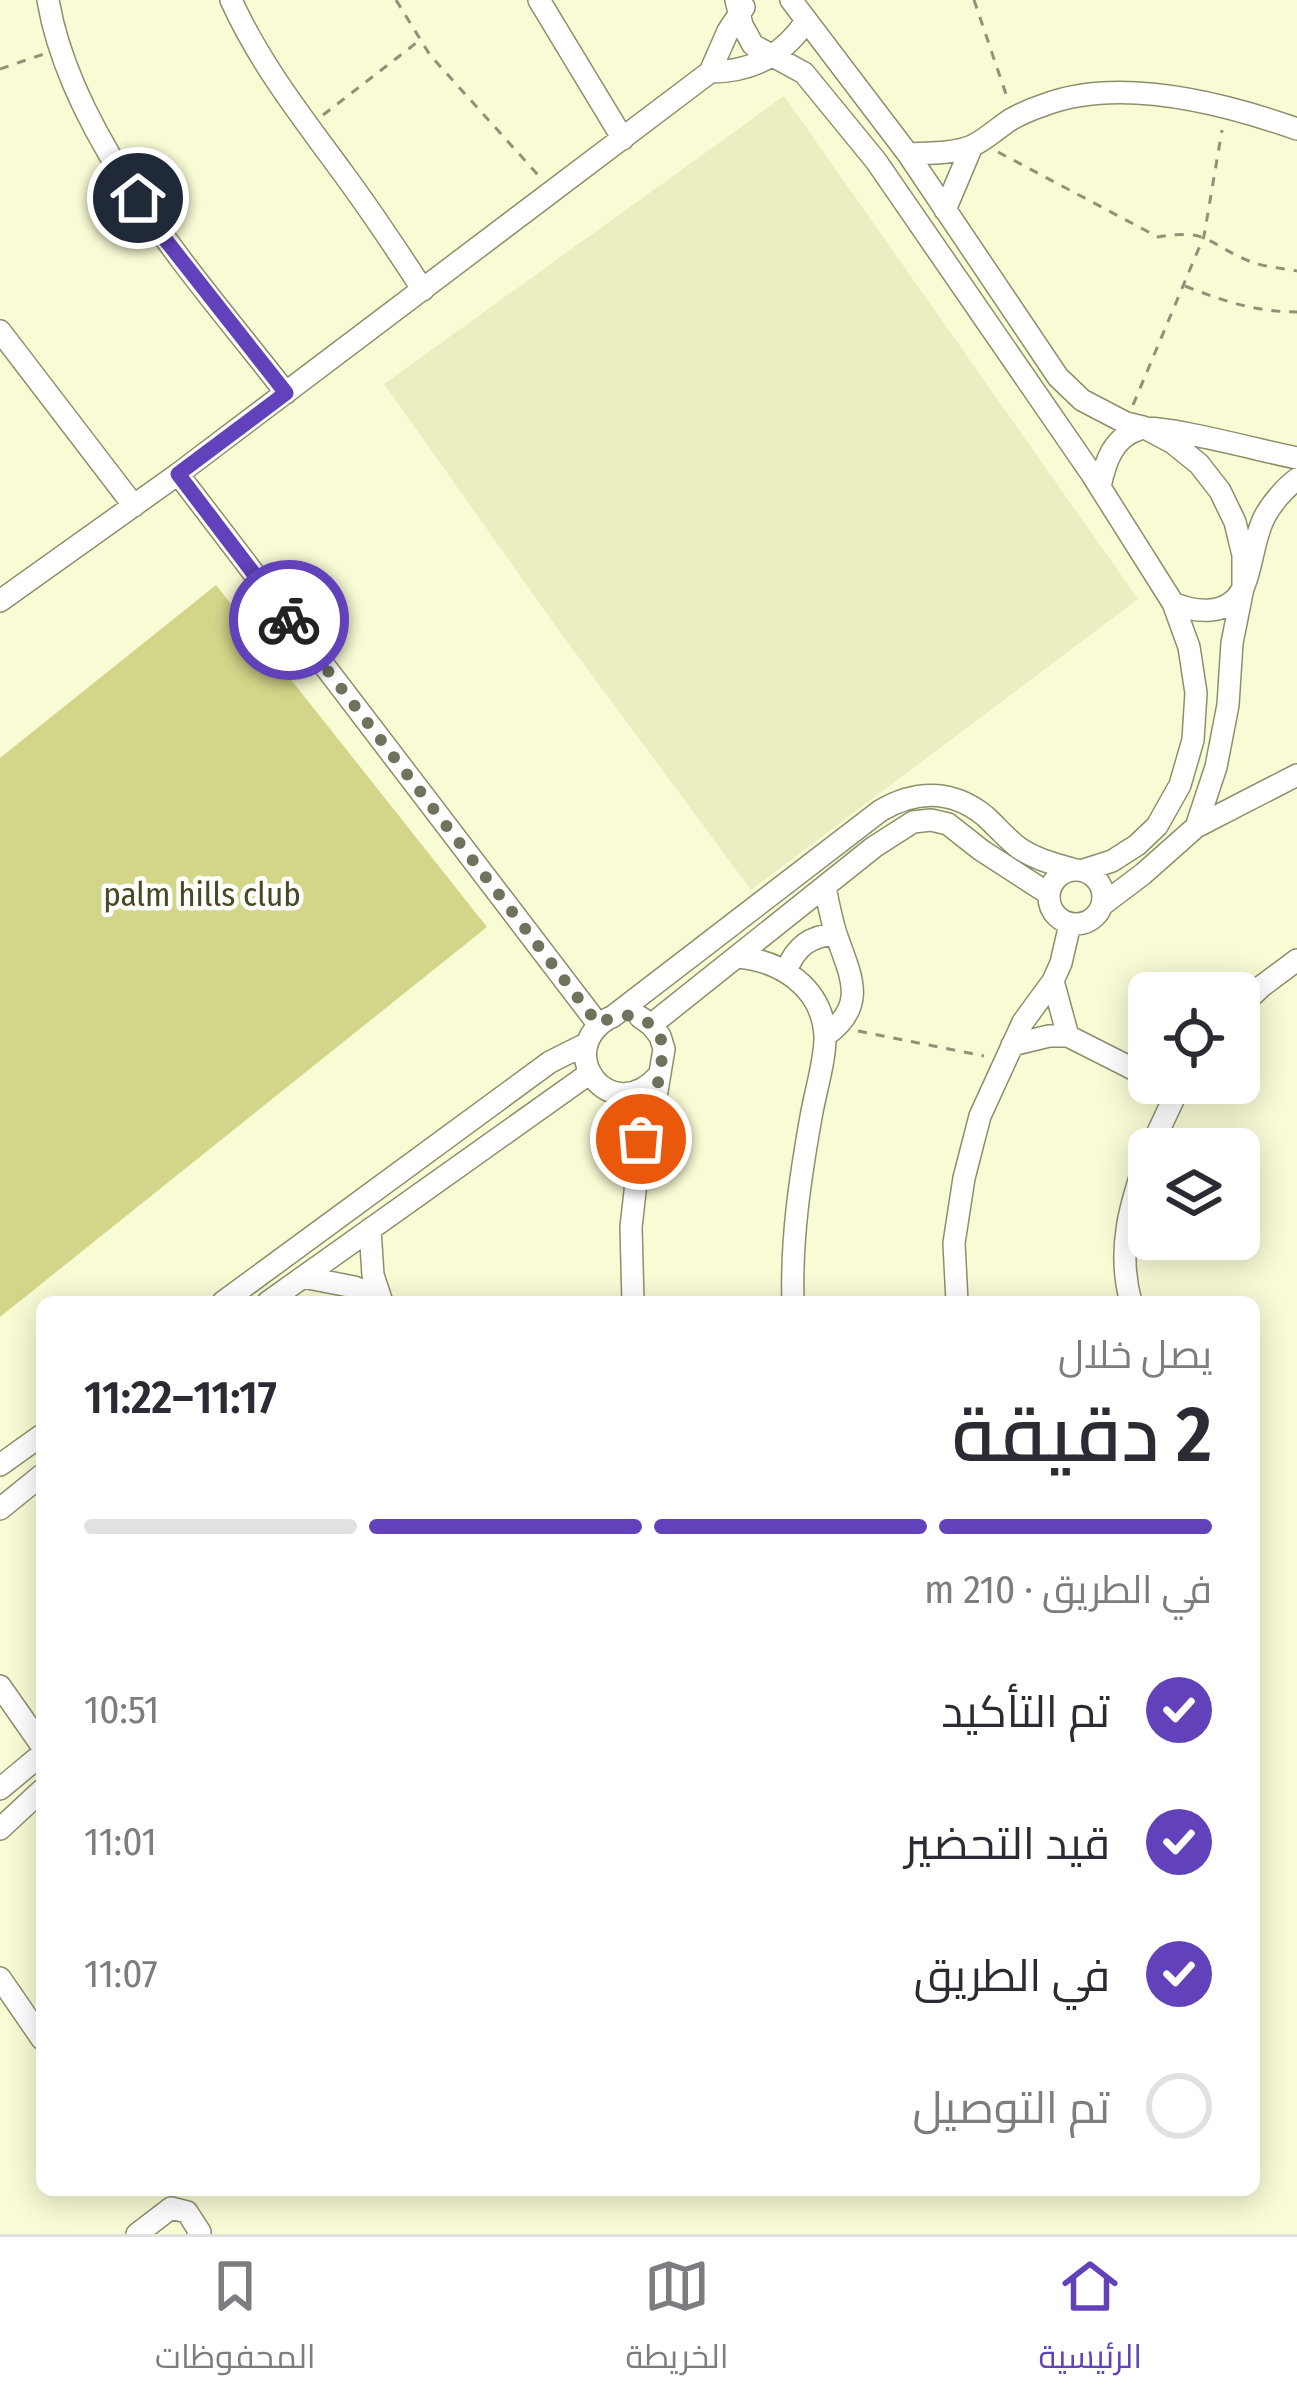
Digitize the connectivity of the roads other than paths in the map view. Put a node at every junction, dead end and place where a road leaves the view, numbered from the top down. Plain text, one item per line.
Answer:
1 (48, 0) edge
2 (231, 0) edge
3 (539, 0) edge
4 (791, 0) edge
5 (742, 4) edge
6 (806, 21) junction
7 (773, 56) junction
8 (710, 72) junction
9 (1297, 129) edge
10 (623, 139) junction
11 (975, 144) junction
12 (908, 154) junction
13 (945, 210) junction
14 (423, 290) junction
15 (0, 331) edge
16 (286, 393) junction
17 (1135, 425) junction
18 (1297, 458) edge
19 (178, 474) junction
20 (1297, 479) edge
21 (1100, 487) junction
22 (134, 506) junction
23 (1243, 588) junction
24 (0, 601) edge
25 (1173, 603) junction
26 (1297, 775) edge
27 (1196, 827) junction
28 (1078, 870) junction
29 (825, 886) junction
30 (1048, 894) junction
31 (1102, 905) junction
32 (1070, 924) junction
33 (836, 934) junction
34 (736, 957) junction
35 (1297, 960) edge
36 (786, 971) junction
37 (1053, 981) junction
38 (1260, 988) edge
39 (652, 1025) junction
40 (599, 1028) junction
41 (832, 1032) junction
42 (1068, 1036) junction
43 (1008, 1052) junction
44 (1128, 1066) edge
45 (590, 1073) junction
46 (658, 1076) junction
47 (612, 1092) junction
48 (641, 1139) junction
49 (1128, 1214) edge
50 (370, 1229) junction
51 (303, 1277) junction
52 (231, 1296) edge
53 (276, 1296) edge
54 (370, 1296) edge
55 (379, 1296) edge
56 (633, 1296) edge
57 (793, 1296) edge
58 (957, 1296) edge
59 (1130, 1296) edge
60 (36, 1439) edge
61 (0, 1466) edge
62 (36, 1480) edge
63 (0, 1510) edge
64 (0, 1686) edge
65 (36, 1741) edge
66 (36, 1756) edge
67 (0, 1790) edge
68 (36, 1796) edge
69 (0, 1829) edge
70 (0, 1978) edge
71 (36, 2030) edge
72 (137, 2234) edge
73 (198, 2234) edge

1 - 16 street
2 - 14 street
3 - 10 street
4 - 6 street
5 - 7 street
5 - 8 street
6 - 7 street
6 - 12 street
7 - 8 street
7 - 21 street
8 - 10 street
9 - 11 street
10 - 14 street
11 - 12 street
11 - 13 street
12 - 13 street
13 - 17 street
14 - 16 street
15 - 22 street
16 - 19 street
17 - 18 street
17 - 21 street
17 - 23 street
19 - 22 street
19 - 40 street
20 - 23 street
21 - 25 street
22 - 24 street
23 - 25 street
23 - 27 street
25 - 28 street
26 - 27 street
27 - 31 street
28 - 30 street
28 - 31 street
28 - 40 street
29 - 30 street
29 - 33 street
29 - 34 street
30 - 32 street
31 - 32 street
32 - 37 street
33 - 36 street
33 - 41 street
34 - 36 street
34 - 39 street
35 - 38 street
36 - 41 street
37 - 42 street
37 - 43 street
39 - 40 street
39 - 46 street
40 - 45 street
40 - 52 street
41 - 57 street
42 - 43 street
42 - 44 street
43 - 58 street
45 - 47 street
45 - 50 street
46 - 47 street
46 - 48 street
47 - 48 street
48 - 56 street
49 - 59 street
50 - 51 street
50 - 55 street
51 - 53 street
51 - 54 street
60 - 61 street
62 - 63 street
64 - 65 street
66 - 67 street
68 - 69 street
70 - 71 street
72 - 73 street

